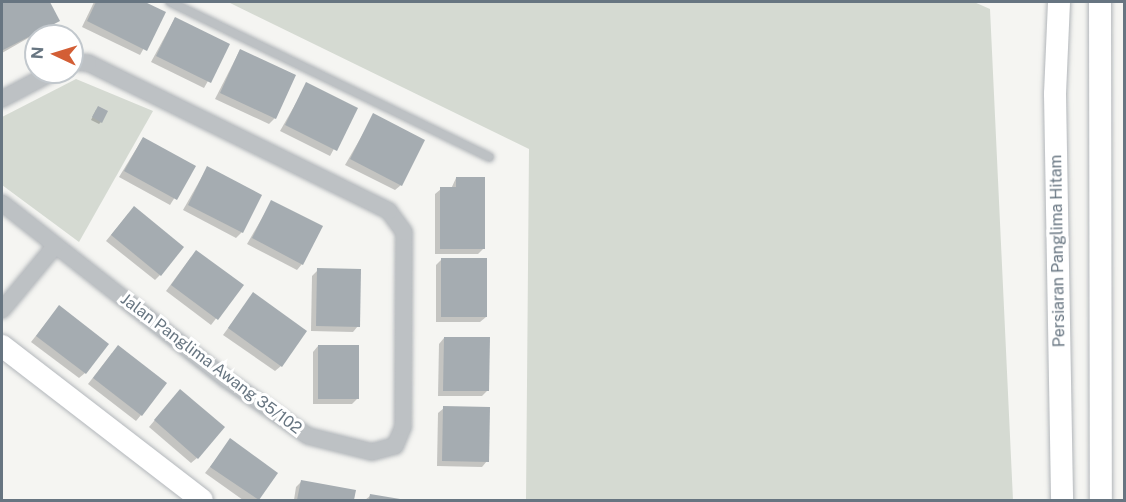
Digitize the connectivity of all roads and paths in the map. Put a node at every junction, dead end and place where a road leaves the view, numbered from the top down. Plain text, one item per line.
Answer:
1 (170, 2) edge
2 (1059, 2) edge
3 (1100, 2) edge
4 (84, 63) edge
5 (30, 84) edge
6 (2, 99) edge
7 (489, 157) dead end
8 (2, 203) edge
9 (55, 246) junction
10 (2, 310) edge
11 (2, 346) edge
12 (202, 501) edge
13 (1062, 501) edge
14 (1101, 501) edge

1 - 7 lane
2 - 13 main road, Persiaran Panglima Hitam
3 - 14 main road
4 - 9 street, Jalan Panglima Awang 35/102
5 - 6 street
8 - 9 street, Jalan Panglima Awang 35/102
9 - 10 street
11 - 12 main road

